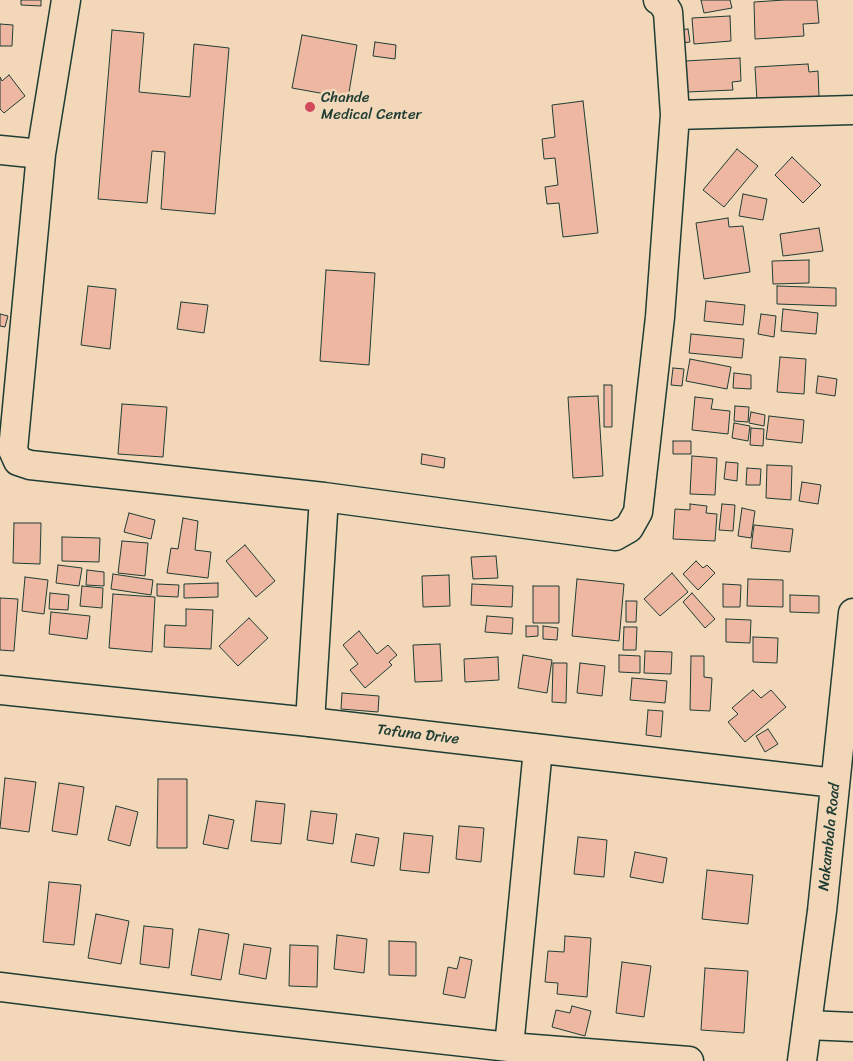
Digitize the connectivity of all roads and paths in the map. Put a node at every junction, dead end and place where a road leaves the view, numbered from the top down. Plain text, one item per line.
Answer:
1 (66, 0) edge
2 (658, 0) edge
3 (853, 110) edge
4 (675, 115) junction
5 (0, 150) edge
6 (41, 154) junction
7 (324, 497) junction
8 (853, 613) edge
9 (0, 690) edge
10 (310, 722) junction
11 (538, 749) junction
12 (835, 783) junction
13 (0, 986) edge
14 (807, 1024) junction
15 (853, 1027) edge
16 (524, 1052) edge
17 (689, 1061) edge
18 (802, 1061) edge

1 - 6 street
2 - 4 street
3 - 4 street
4 - 7 street
5 - 6 street
6 - 7 street
7 - 10 street
8 - 12 street, Nakambala Road
9 - 10 street, Tafuna Drive
10 - 11 street, Tafuna Drive
11 - 12 street, Tafuna Drive
11 - 16 street
12 - 14 street, Nakambala Road
13 - 16 street
14 - 15 street
14 - 18 street, Nakambala Road
16 - 17 street

